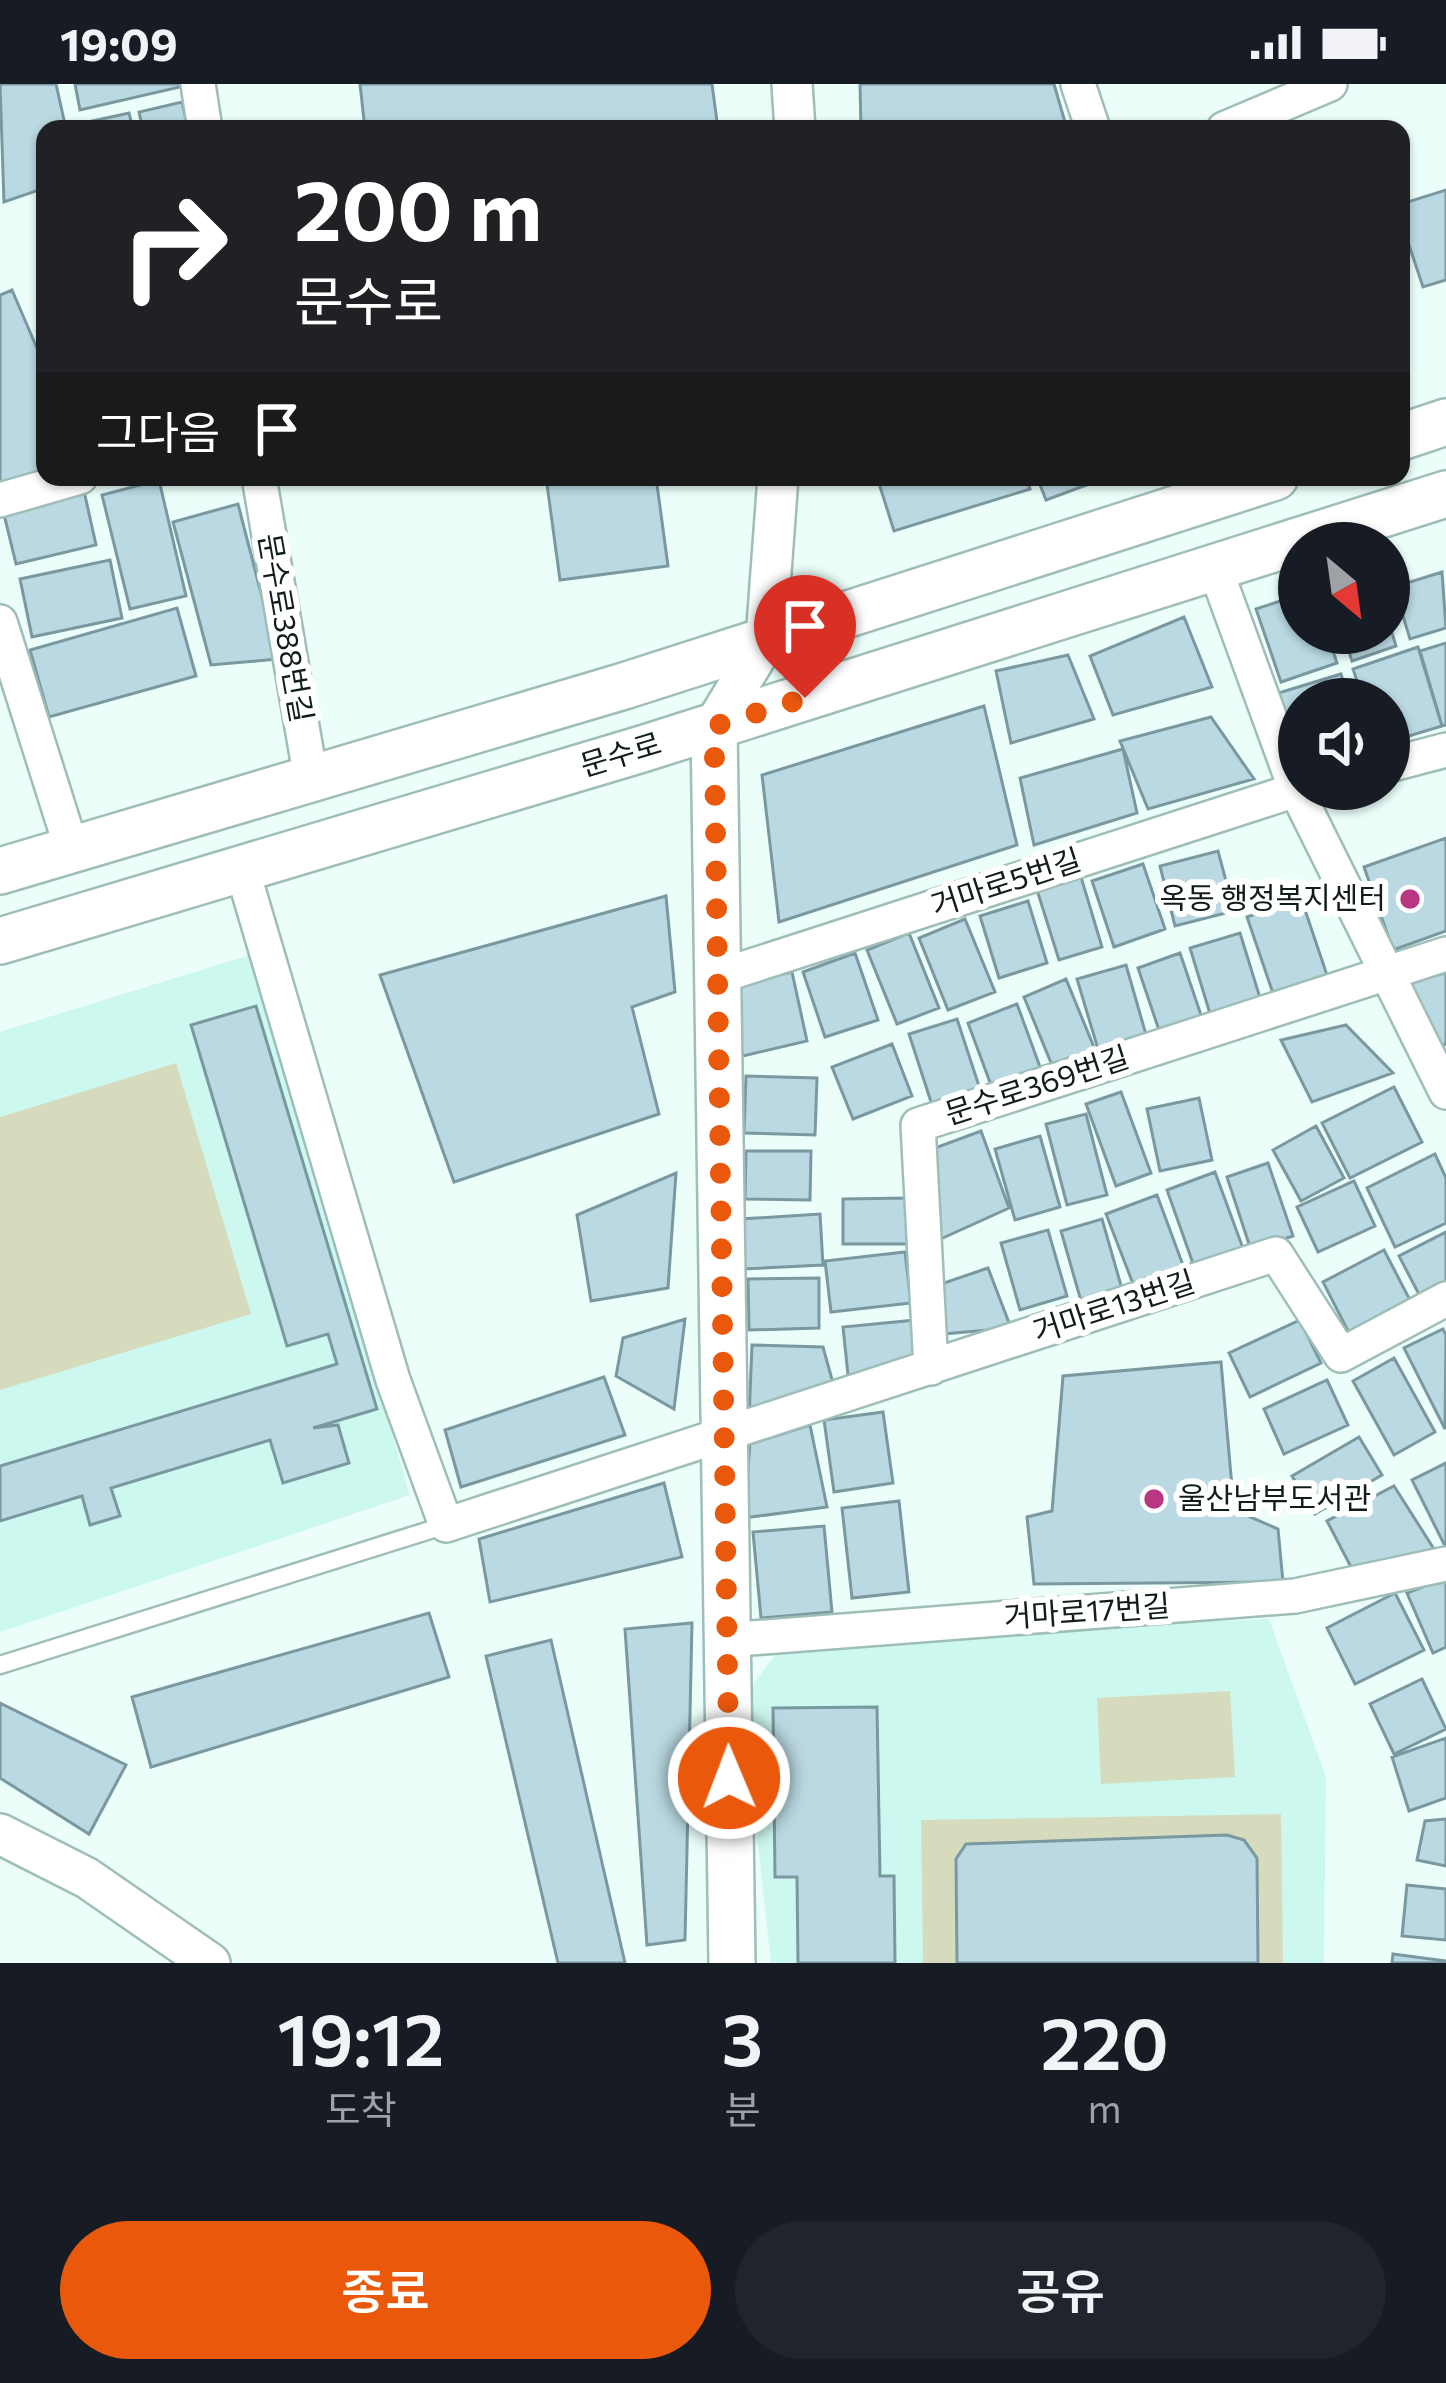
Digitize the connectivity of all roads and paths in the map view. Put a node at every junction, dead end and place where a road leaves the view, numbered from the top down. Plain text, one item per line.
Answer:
1 (198, 84) edge
2 (792, 84) edge
3 (1078, 84) edge
4 (1313, 86) edge
5 (204, 120) edge
6 (794, 120) edge
7 (1090, 120) edge
8 (1242, 120) edge
9 (1446, 422) edge
10 (1410, 433) edge
11 (49, 486) edge
12 (261, 486) edge
13 (777, 486) edge
14 (1247, 486) edge
15 (1446, 494) edge
16 (0, 500) edge
17 (1215, 568) junction
18 (0, 622) edge
19 (766, 640) junction
20 (714, 726) junction
21 (1278, 736) edge
22 (1446, 750) edge
23 (1410, 759) edge
24 (311, 779) junction
25 (1278, 795) edge
26 (1308, 810) edge
27 (72, 850) junction
28 (242, 869) junction
29 (0, 872) edge
30 (0, 941) edge
31 (1446, 954) edge
32 (1387, 973) junction
33 (714, 978) junction
34 (1446, 1092) edge
35 (1446, 1299) edge
36 (931, 1368) junction
37 (725, 1436) junction
38 (446, 1525) junction
39 (1446, 1564) edge
40 (726, 1640) junction
41 (0, 1665) edge
42 (0, 1834) edge
43 (211, 1963) edge
44 (732, 1963) edge

1 - 5 street
2 - 6 street
3 - 7 street
4 - 8 street
9 - 10 main road
11 - 16 street
12 - 24 street, 문수로388번길
13 - 19 street
14 - 19 main road
15 - 17 main road, 문수로
17 - 20 main road, 문수로
17 - 21 street
18 - 27 street
19 - 20 street
19 - 24 main road
20 - 28 main road, 문수로
20 - 33 main road
22 - 23 street
24 - 27 main road
25 - 33 street, 거마로5번길
26 - 32 street
27 - 29 main road
28 - 30 main road, 문수로
28 - 38 street
31 - 32 street, 문수로369번길
32 - 34 street
32 - 36 street, 문수로369번길
33 - 37 main road
35 - 36 street, 거마로13번길
36 - 37 street, 거마로13번길
37 - 38 street, 거마로13번길
37 - 40 main road
38 - 41 lane
39 - 40 street, 거마로17번길
40 - 44 main road
42 - 43 street

